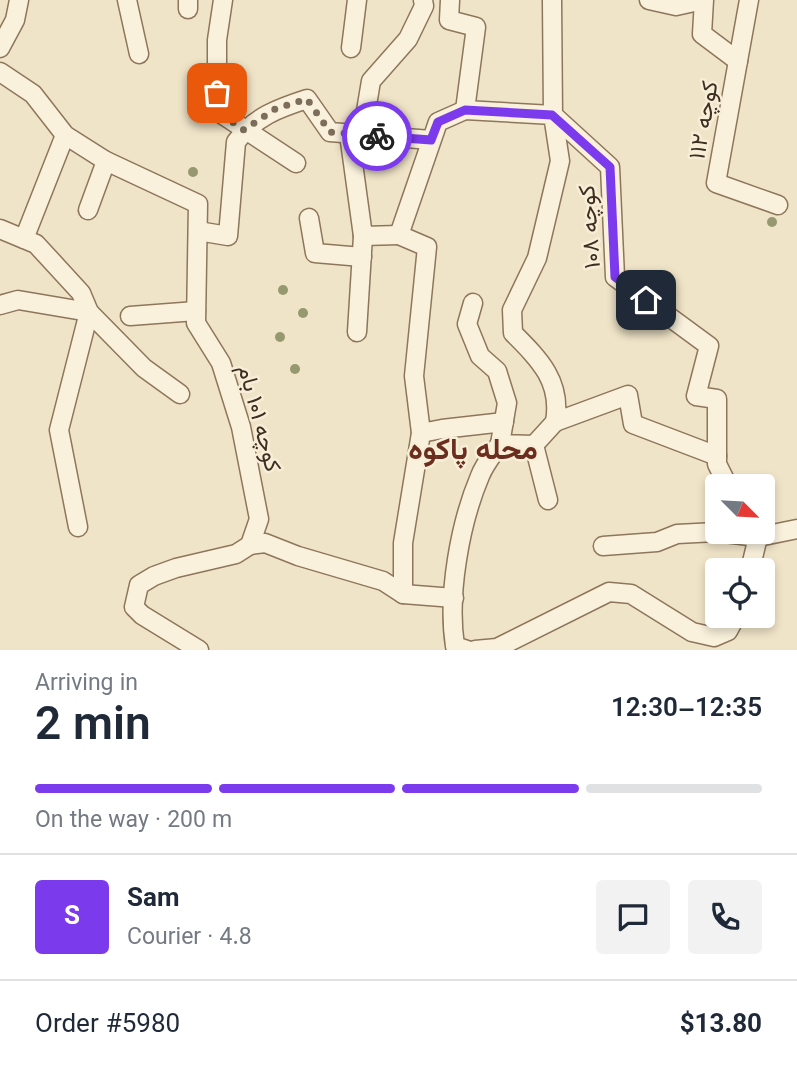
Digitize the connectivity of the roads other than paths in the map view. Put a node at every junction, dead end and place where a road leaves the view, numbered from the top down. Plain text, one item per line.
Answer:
1 (19, 0) edge
2 (127, 0) edge
3 (223, 0) edge
4 (357, 0) edge
5 (423, 0) edge
6 (450, 0) edge
7 (552, 0) edge
8 (649, 0) edge
9 (704, 0) edge
10 (749, 0) edge
11 (0, 48) edge
12 (351, 48) dead end
13 (139, 54) dead end
14 (738, 61) junction
15 (0, 72) edge
16 (465, 110) junction
17 (552, 115) junction
18 (244, 130) junction
19 (356, 134) junction
20 (65, 135) junction
21 (431, 140) junction
22 (106, 161) junction
23 (296, 163) dead end
24 (778, 205) dead end
25 (88, 211) dead end
26 (309, 218) dead end
27 (0, 229) edge
28 (198, 231) junction
29 (399, 235) junction
30 (363, 236) junction
31 (24, 239) junction
32 (362, 257) junction
33 (473, 303) dead end
34 (0, 305) edge
35 (89, 312) junction
36 (196, 312) junction
37 (130, 316) dead end
38 (357, 332) dead end
39 (180, 394) dead end
40 (504, 422) junction
41 (555, 422) junction
42 (421, 433) junction
43 (500, 444) junction
44 (534, 445) junction
45 (717, 456) junction
46 (723, 474) edge
47 (548, 500) dead end
48 (78, 527) dead end
49 (797, 529) edge
50 (775, 532) edge
51 (705, 533) edge
52 (250, 545) junction
53 (603, 546) dead end
54 (403, 594) junction
55 (454, 598) junction
56 (730, 628) edge
57 (199, 650) edge
58 (467, 650) edge
59 (475, 650) edge

1 - 11 street
2 - 13 street
3 - 18 street
4 - 12 street
5 - 19 street
6 - 16 street
7 - 17 street
8 - 9 street
9 - 14 street
10 - 14 street, کوچه ۱۱۲
14 - 24 street, کوچه ۱۱۲
15 - 20 street, کوچه ۱۰۱ بام
16 - 17 street
16 - 21 street
17 - 41 street
17 - 45 street, کوچه ۱۰۸
18 - 19 street
18 - 23 street
18 - 28 street
19 - 21 street
19 - 30 street
20 - 22 street, کوچه ۱۰۱ بام
20 - 31 street
21 - 29 street
22 - 25 street
22 - 28 street, کوچه ۱۰۱ بام
26 - 32 street
27 - 31 street
28 - 36 street, کوچه ۱۰۱ بام
29 - 30 street
29 - 42 street
30 - 32 street
31 - 35 street
32 - 38 street
33 - 40 street
34 - 35 street
35 - 39 street
35 - 48 street
36 - 37 street
36 - 52 street, کوچه ۱۰۱ بام
40 - 42 street
40 - 43 street
41 - 44 street
41 - 45 street
42 - 54 street
43 - 44 street
43 - 55 street
44 - 47 street
45 - 46 street
49 - 50 street
51 - 53 street
52 - 54 street
52 - 57 street
54 - 55 street
55 - 58 street
56 - 59 street

